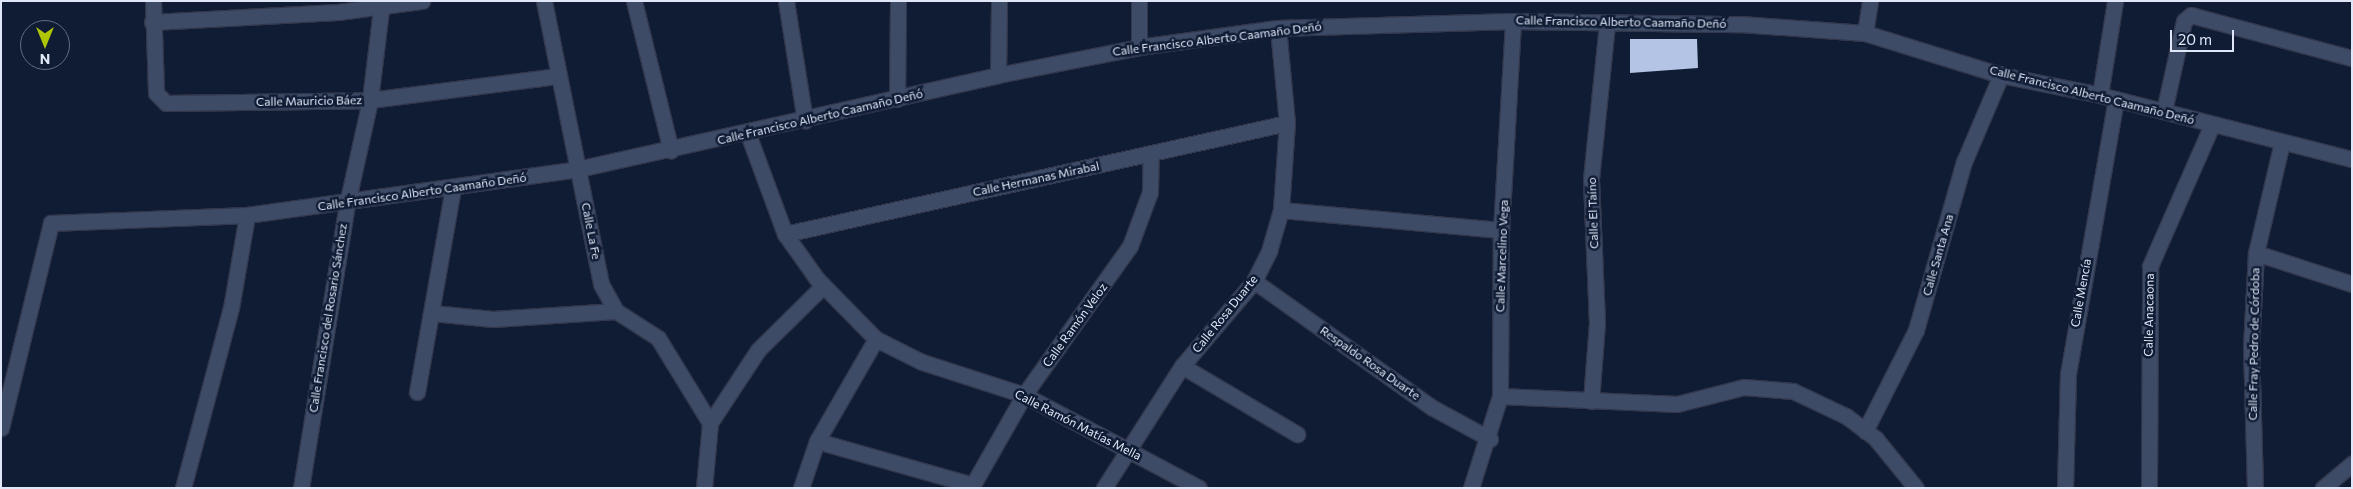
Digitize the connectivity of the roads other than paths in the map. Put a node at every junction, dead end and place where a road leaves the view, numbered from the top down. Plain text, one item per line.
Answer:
1 (153, 1) edge
2 (422, 1) edge
3 (544, 1) edge
4 (634, 1) edge
5 (786, 1) edge
6 (898, 1) edge
7 (1000, 1) edge
8 (1138, 1) edge
9 (1870, 1) edge
10 (2115, 1) edge
11 (382, 3) edge
12 (1513, 21) junction
13 (152, 22) junction
14 (1607, 25) junction
15 (1278, 28) junction
16 (1865, 33) junction
17 (1139, 47) junction
18 (2352, 58) edge
19 (998, 75) junction
20 (2000, 75) junction
21 (558, 76) junction
22 (2100, 95) junction
23 (897, 99) junction
24 (2116, 99) junction
25 (370, 100) junction
26 (2164, 112) junction
27 (805, 121) junction
28 (1287, 123) junction
29 (2212, 124) junction
30 (748, 134) junction
31 (2282, 142) junction
32 (671, 151) junction
33 (1150, 154) junction
34 (2352, 159) edge
35 (578, 169) junction
36 (453, 188) junction
37 (347, 204) junction
38 (1281, 210) junction
39 (247, 215) junction
40 (1501, 230) junction
41 (785, 234) junction
42 (2256, 253) junction
43 (1254, 282) junction
44 (2352, 284) edge
45 (824, 286) junction
46 (432, 312) junction
47 (616, 312) junction
48 (876, 339) junction
49 (1182, 366) junction
50 (417, 392) dead end
51 (1024, 395) junction
52 (1500, 396) junction
53 (1591, 401) junction
54 (710, 423) junction
55 (1, 428) edge
56 (1865, 431) junction
57 (1297, 434) dead end
58 (1490, 439) junction
59 (817, 441) junction
60 (1127, 449) junction
61 (2352, 464) edge
62 (972, 486) edge
63 (183, 488) edge
64 (301, 488) edge
65 (704, 488) edge
66 (801, 488) edge
67 (1104, 488) edge
68 (1199, 488) edge
69 (1471, 488) edge
70 (1916, 488) edge
71 (2065, 488) edge
72 (2149, 488) edge
73 (2255, 488) edge
74 (2323, 488) edge

1 - 13 street, Calle Mauricio Báez
2 - 11 street
3 - 21 street, Calle La Fe
4 - 32 street
5 - 27 street
6 - 23 street
7 - 19 street
8 - 17 street
9 - 16 street
10 - 22 street
11 - 13 street
11 - 25 street, Calle Francisco del Rosario Sánchez
12 - 14 street, Calle Francisco Alberto Caamaño Deñó
12 - 15 street, Calle Francisco Alberto Caamaño Deñó
12 - 40 street, Calle Marcelino Vega
13 - 25 street, Calle Mauricio Báez
14 - 16 street, Calle Francisco Alberto Caamaño Deñó
14 - 53 street, Calle El Taíno
15 - 17 street, Calle Francisco Alberto Caamaño Deñó
15 - 28 street, Calle Rosa Duarte
16 - 20 street, Calle Francisco Alberto Caamaño Deñó
17 - 19 street, Calle Francisco Alberto Caamaño Deñó
18 - 26 street
19 - 23 street, Calle Francisco Alberto Caamaño Deñó
20 - 22 street, Calle Francisco Alberto Caamaño Deñó
20 - 56 street, Calle Santa Ana
21 - 25 street, Calle Mauricio Báez
21 - 35 street, Calle La Fe
22 - 24 street, Calle Francisco Alberto Caamaño Deñó
23 - 27 street, Calle Francisco Alberto Caamaño Deñó
24 - 26 street, Calle Francisco Alberto Caamaño Deñó
24 - 71 street, Calle Mencía
25 - 37 street, Calle Francisco del Rosario Sánchez
26 - 29 street, Calle Francisco Alberto Caamaño Deñó
27 - 30 street, Calle Francisco Alberto Caamaño Deñó
28 - 33 street, Calle Hermanas Mirabal
28 - 38 street, Calle Rosa Duarte
29 - 31 street, Calle Francisco Alberto Caamaño Deñó
29 - 72 street, Calle Anacaona
30 - 32 street, Calle Francisco Alberto Caamaño Deñó
30 - 41 street, Calle Ramón Matías Mella
31 - 34 street, Calle Francisco Alberto Caamaño Deñó
31 - 42 street, Calle Fray Pedro de Córdoba
32 - 35 street, Calle Francisco Alberto Caamaño Deñó
33 - 41 street, Calle Hermanas Mirabal
33 - 51 street, Calle Ramón Veloz
35 - 36 street, Calle Francisco Alberto Caamaño Deñó
35 - 47 street, Calle La Fe
36 - 37 street, Calle Francisco Alberto Caamaño Deñó
36 - 46 street
37 - 39 street, Calle Francisco Alberto Caamaño Deñó
37 - 64 street, Calle Francisco del Rosario Sánchez
38 - 40 street
38 - 43 street, Calle Rosa Duarte
39 - 55 street, Calle Francisco Alberto Caamaño Deñó
39 - 63 street
40 - 52 street, Calle Marcelino Vega
41 - 45 street, Calle Ramón Matías Mella
42 - 44 street
42 - 73 street, Calle Fray Pedro de Córdoba
43 - 49 street, Calle Rosa Duarte
43 - 58 street, Respaldo Rosa Duarte
45 - 48 street, Calle Ramón Matías Mella
45 - 54 street
46 - 47 street
46 - 50 street
47 - 54 street
48 - 51 street, Calle Ramón Matías Mella
48 - 59 street
49 - 57 street
49 - 60 street, Calle Rosa Duarte
51 - 60 street, Calle Ramón Matías Mella
51 - 62 street, Calle Ramón Veloz
52 - 53 street
52 - 58 street, Calle Marcelino Vega
53 - 56 street
54 - 65 street
56 - 70 street
58 - 69 street, Calle Marcelino Vega
59 - 62 street
59 - 66 street
60 - 67 street, Calle Rosa Duarte
60 - 68 street, Calle Ramón Matías Mella
61 - 74 street

